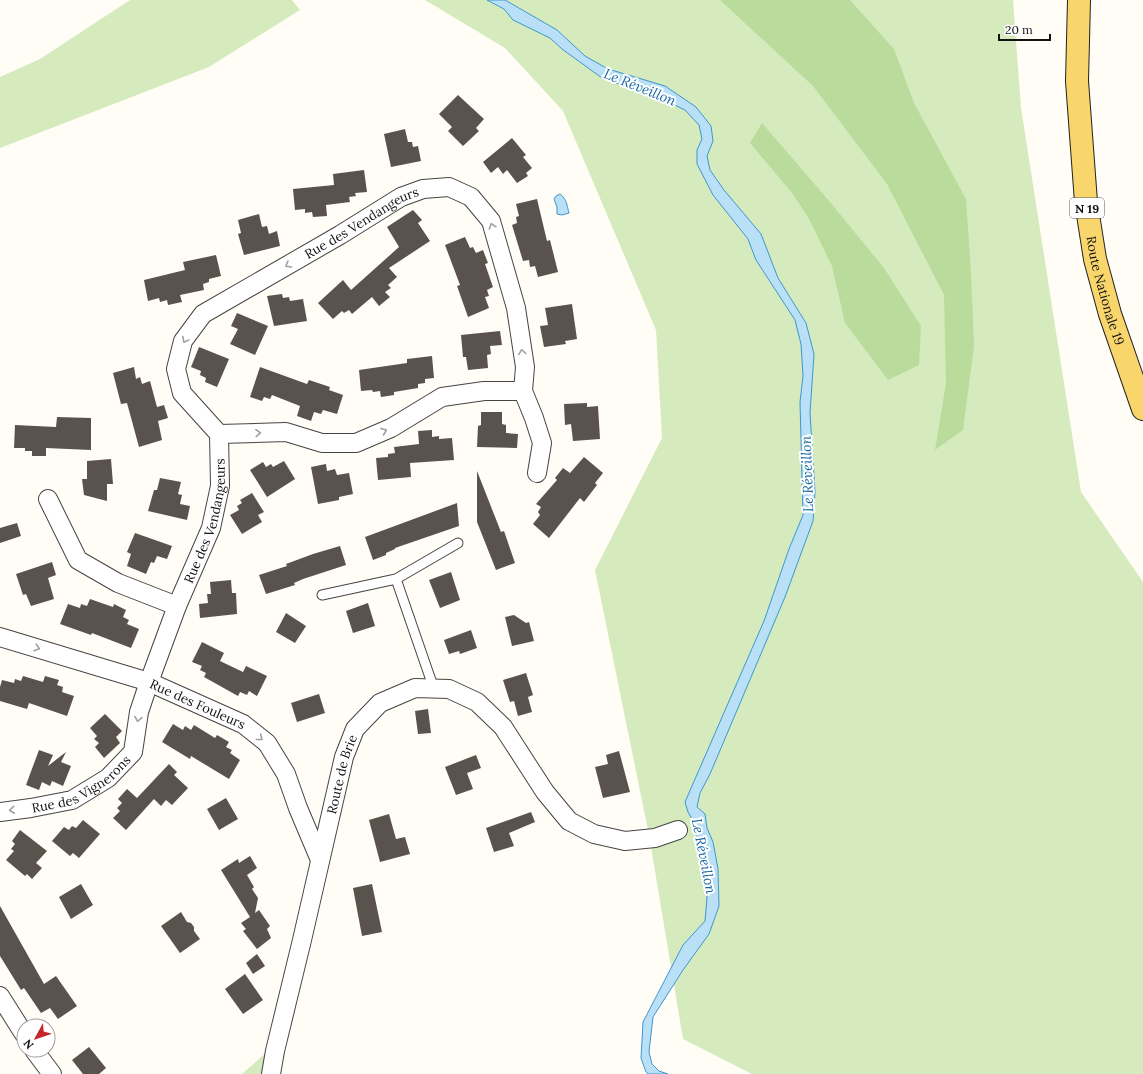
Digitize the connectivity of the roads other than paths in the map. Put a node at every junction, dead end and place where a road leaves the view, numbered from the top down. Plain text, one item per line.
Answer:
1 (1079, 0) edge
2 (523, 391) junction
3 (1143, 409) edge
4 (220, 434) junction
5 (537, 473) dead end
6 (48, 499) dead end
7 (458, 543) dead end
8 (396, 579) junction
9 (322, 595) dead end
10 (177, 606) junction
11 (0, 637) edge
12 (149, 682) junction
13 (434, 689) junction
14 (0, 812) edge
15 (678, 830) dead end
16 (320, 860) junction
17 (0, 996) edge
18 (16, 1021) edge
19 (40, 1058) edge
20 (52, 1074) edge
21 (271, 1074) edge

1 - 3 main road, Route Nationale 19 / N 19
4 -> 2 street
2 -> 4 street, Rue des Vendangeurs
2 - 5 street, Rue des Vendangeurs
4 - 10 street, Rue des Vendangeurs
6 - 10 street
7 - 8 lane
8 - 9 lane
8 - 13 lane
10 - 12 street, Rue des Vendangeurs
11 -> 12 street, Rue des Fouleurs
12 -> 14 street, Rue des Vignerons
12 -> 16 street, Rue des Fouleurs
13 - 15 street, Route de Brie
13 - 16 street, Route de Brie
16 - 21 street, Route de Brie
17 - 18 street
19 - 20 street

